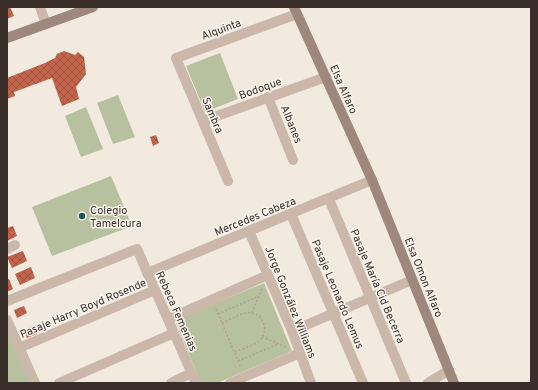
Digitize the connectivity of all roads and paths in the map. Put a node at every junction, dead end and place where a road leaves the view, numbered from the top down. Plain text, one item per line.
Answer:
1 (40, 7) edge
2 (93, 7) edge
3 (296, 10) edge
4 (46, 24) junction
5 (7, 38) edge
6 (176, 58) joint
7 (326, 77) junction
8 (268, 97) junction
9 (202, 121) junction
10 (293, 160) dead end
11 (372, 180) junction
12 (228, 181) dead end
13 (328, 199) junction
14 (291, 214) junction
15 (249, 231) junction
16 (147, 273) junction
17 (268, 275) junction
18 (412, 280) junction
19 (155, 290) junction
20 (259, 296) junction
21 (371, 298) junction
22 (212, 300) junction
23 (7, 301) edge
24 (252, 313) junction
25 (218, 314) junction
26 (333, 314) junction
27 (168, 319) junction
28 (7, 320) edge
29 (222, 323) junction
30 (292, 331) junction
31 (174, 333) junction
32 (262, 337) junction
33 (278, 344) junction
34 (19, 348) junction
35 (235, 352) junction
36 (300, 353) junction
37 (238, 361) junction
38 (448, 370) junction
39 (245, 376) junction
40 (194, 378) edge
41 (35, 383) edge
42 (59, 383) edge
43 (171, 383) edge
44 (230, 383) edge
45 (310, 383) edge
46 (363, 383) edge
47 (406, 383) edge
48 (428, 383) edge
49 (454, 383) edge

1 - 4 street
2 - 4 street
3 - 6 street, Alquinta
3 - 7 street, Elsa Alfaro
4 - 5 street
6 - 9 street, Sambra
7 - 8 street, Bodoque
7 - 11 street, Elsa Alfaro
8 - 9 street, Bodoque
8 - 10 street, Albanes
9 - 12 street, Sambra
11 - 13 street, Mercedes Cabeza
11 - 18 street, Elsa Omon Alfaro
13 - 14 street, Mercedes Cabeza
13 - 21 street, Pasaje María Cid Becerra
14 - 15 street, Mercedes Cabeza
14 - 26 street, Pasaje Leonardo Lemus
15 - 16 street, Mercedes Cabeza
15 - 17 street, Jorge González Williams
16 - 19 street, Rebeca Femenias
16 - 23 street, Rebeca Femenias
17 - 20 path
17 - 22 street
17 - 30 street, Jorge González Williams
18 - 21 street
18 - 38 street, Elsa Omon Alfaro
19 - 27 street, Rebeca Femenias
19 - 34 street, Pasaje Harry Boyd Rosende
20 - 24 path
20 - 25 path
21 - 26 street
21 - 47 street, Pasaje María Cid Becerra
22 - 25 path
22 - 27 street
24 - 29 path
24 - 32 path
25 - 29 path
26 - 30 street
26 - 46 street, Pasaje Leonardo Lemus
27 - 31 street, Rebeca Femenias
28 - 34 street
29 - 35 path
30 - 36 street, Jorge González Williams
31 - 40 street, Rebeca Femenias
31 - 42 street
32 - 33 path
32 - 35 path
33 - 36 path
33 - 37 path
34 - 41 street
35 - 37 path
36 - 39 street
36 - 45 street, Jorge González Williams
37 - 39 path
38 - 48 street
38 - 49 street, Elsa Omon Alfaro
39 - 44 street
40 - 43 street

